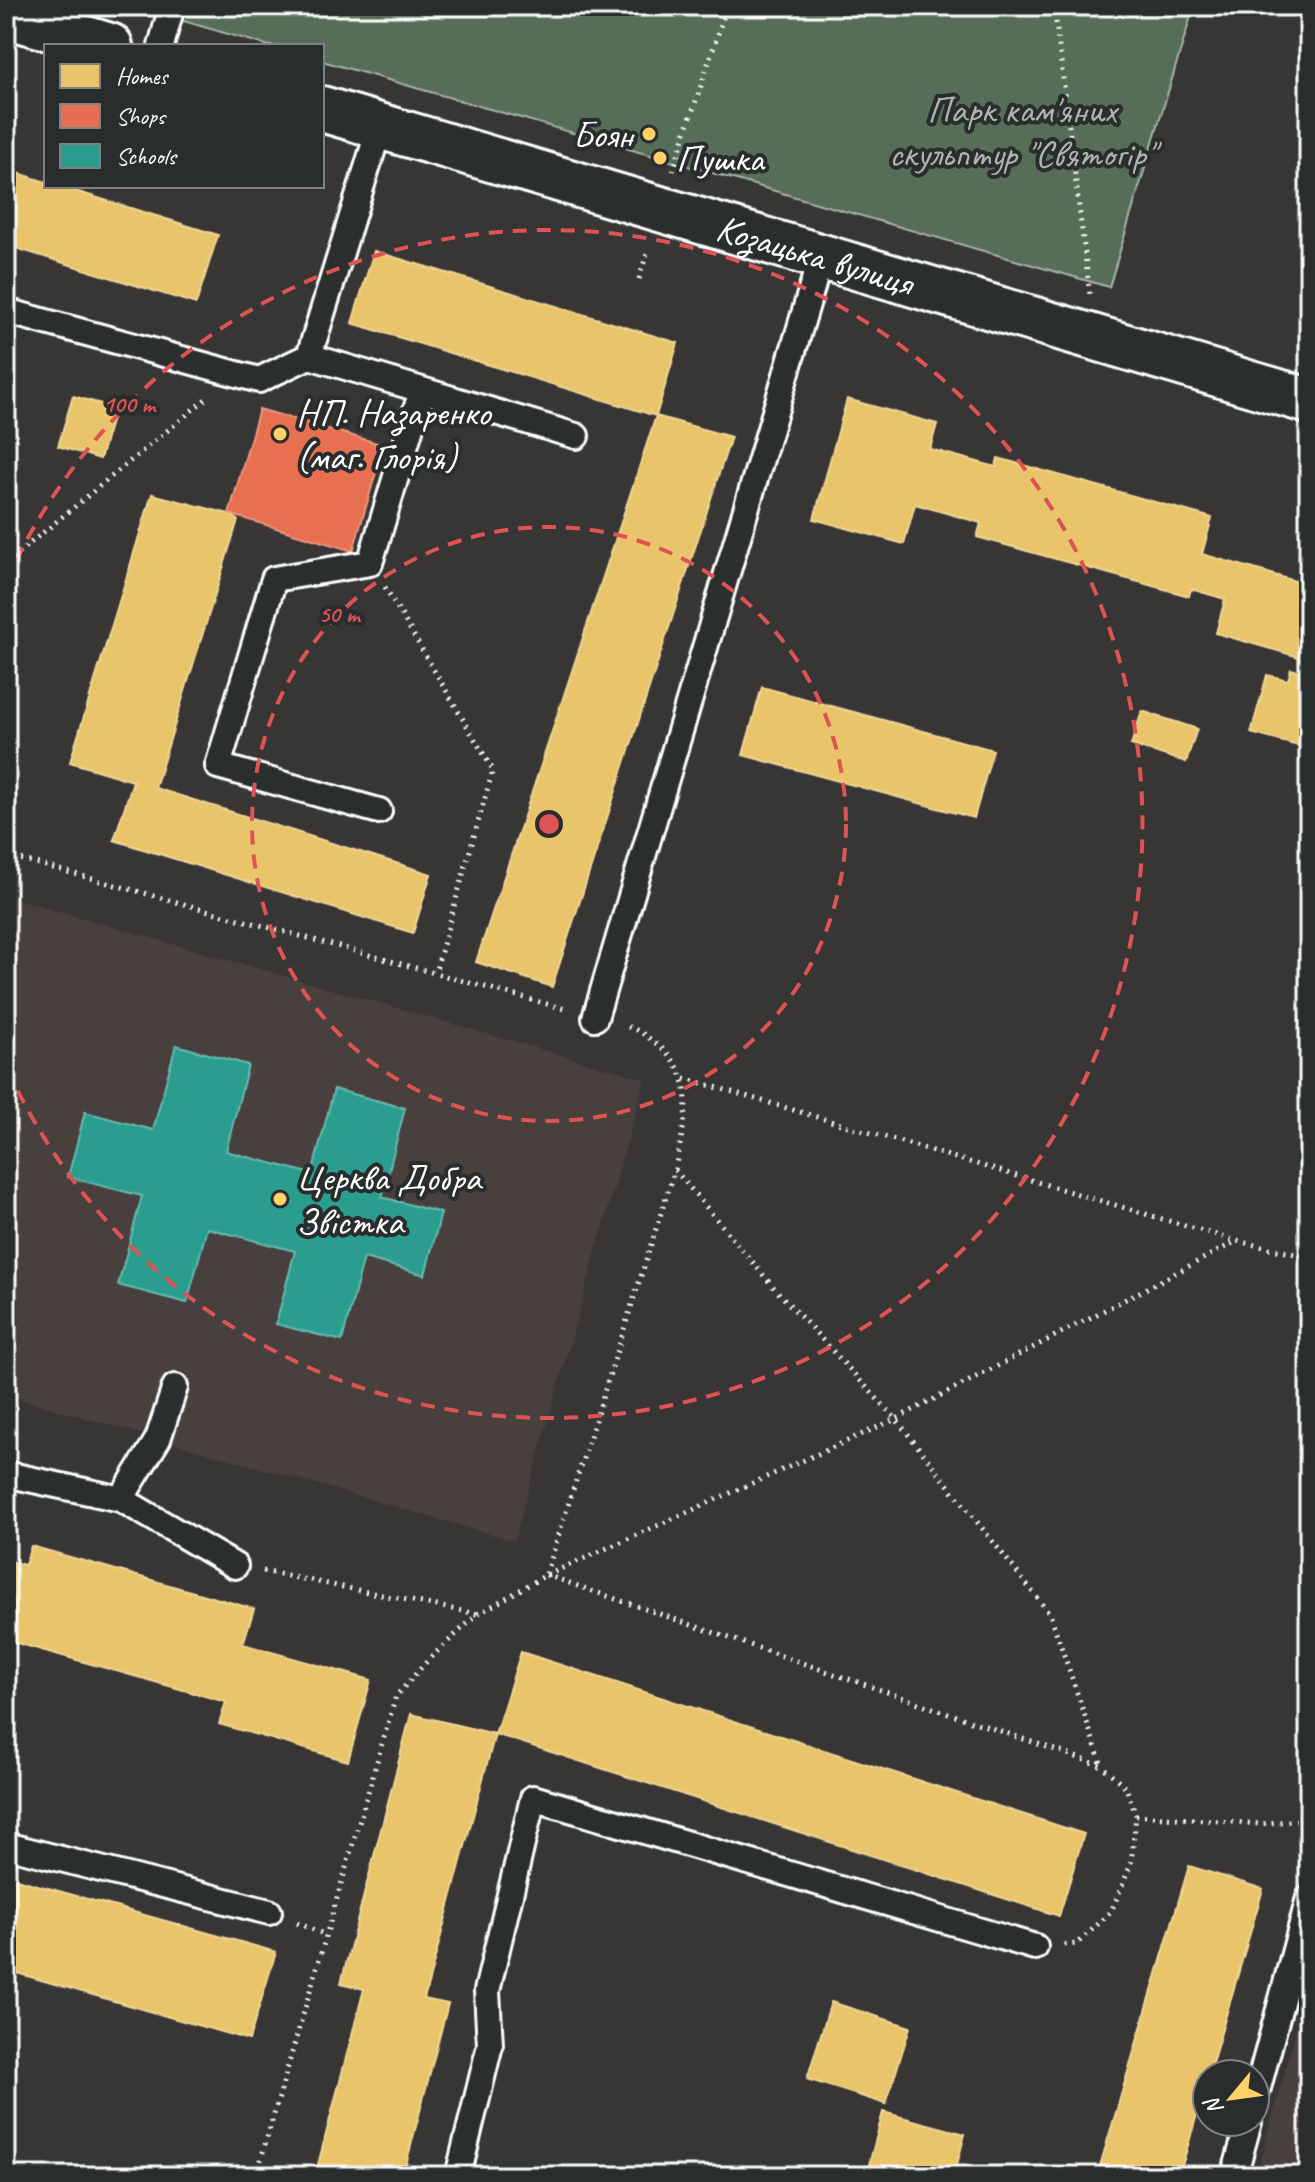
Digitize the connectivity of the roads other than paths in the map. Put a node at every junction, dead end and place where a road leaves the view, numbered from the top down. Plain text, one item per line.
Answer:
1 (172, 6) edge
2 (6, 15) edge
3 (103, 44) edge
4 (162, 44) edge
5 (324, 110) edge
6 (380, 126) junction
7 (821, 257) junction
8 (6, 311) edge
9 (309, 356) junction
10 (422, 390) junction
11 (1309, 401) edge
12 (576, 436) dead end
13 (379, 811) dead end
14 (595, 1018) road end
15 (175, 1387) dead end
16 (6, 1474) edge
17 (121, 1499) junction
18 (235, 1566) road end
19 (6, 1845) edge
20 (1309, 1898) edge
21 (269, 1912) dead end
22 (1035, 1947) road end
23 (1266, 2058) edge
24 (1245, 2138) edge
25 (458, 2176) edge
26 (1234, 2176) edge

1 - 4 lane
2 - 3 street
5 - 6 street, Козацька вулиця
6 - 7 street, Козацька вулиця
6 - 9 lane
7 - 11 street, Козацька вулиця
7 - 14 lane
8 - 9 lane
9 - 10 lane
10 - 12 lane
10 - 13 lane
15 - 17 lane
16 - 17 lane
17 - 18 lane
19 - 21 lane
20 - 23 lane
22 - 25 lane
24 - 26 lane

